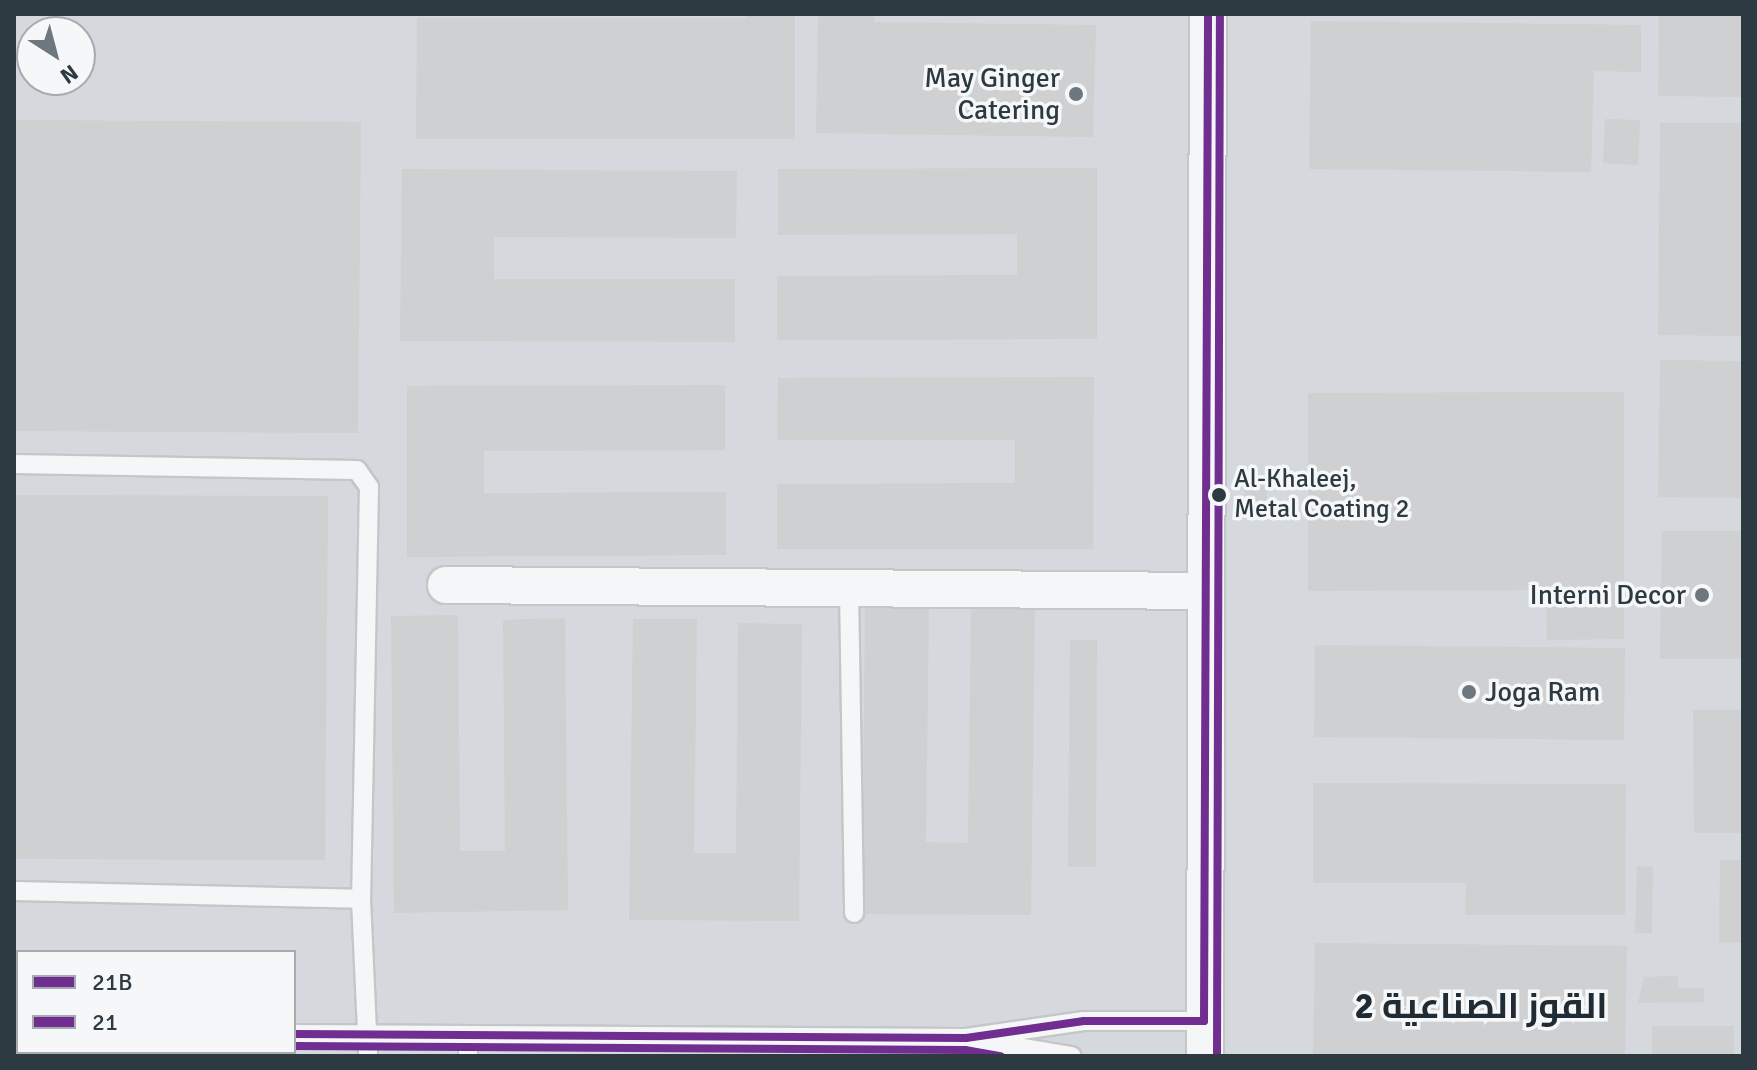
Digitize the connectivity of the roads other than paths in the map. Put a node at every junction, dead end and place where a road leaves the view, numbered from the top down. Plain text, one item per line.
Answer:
1 (1208, 14) edge
2 (14, 464) edge
3 (446, 585) dead end
4 (849, 588) junction
5 (1205, 591) junction
6 (14, 891) edge
7 (361, 899) junction
8 (854, 913) dead end
9 (296, 1034) edge
10 (368, 1035) junction
11 (468, 1035) junction
12 (966, 1038) junction
13 (1204, 1039) edge
14 (368, 1056) edge
15 (468, 1056) edge
16 (1072, 1056) edge

1 - 5 street
2 - 7 lane
3 - 4 street
4 - 5 street
4 - 8 lane
5 - 13 street
6 - 7 lane
7 - 10 lane
9 - 10 lane
10 - 11 lane
10 - 14 lane
11 - 12 lane
11 - 15 lane
12 - 13 lane
12 - 16 lane

